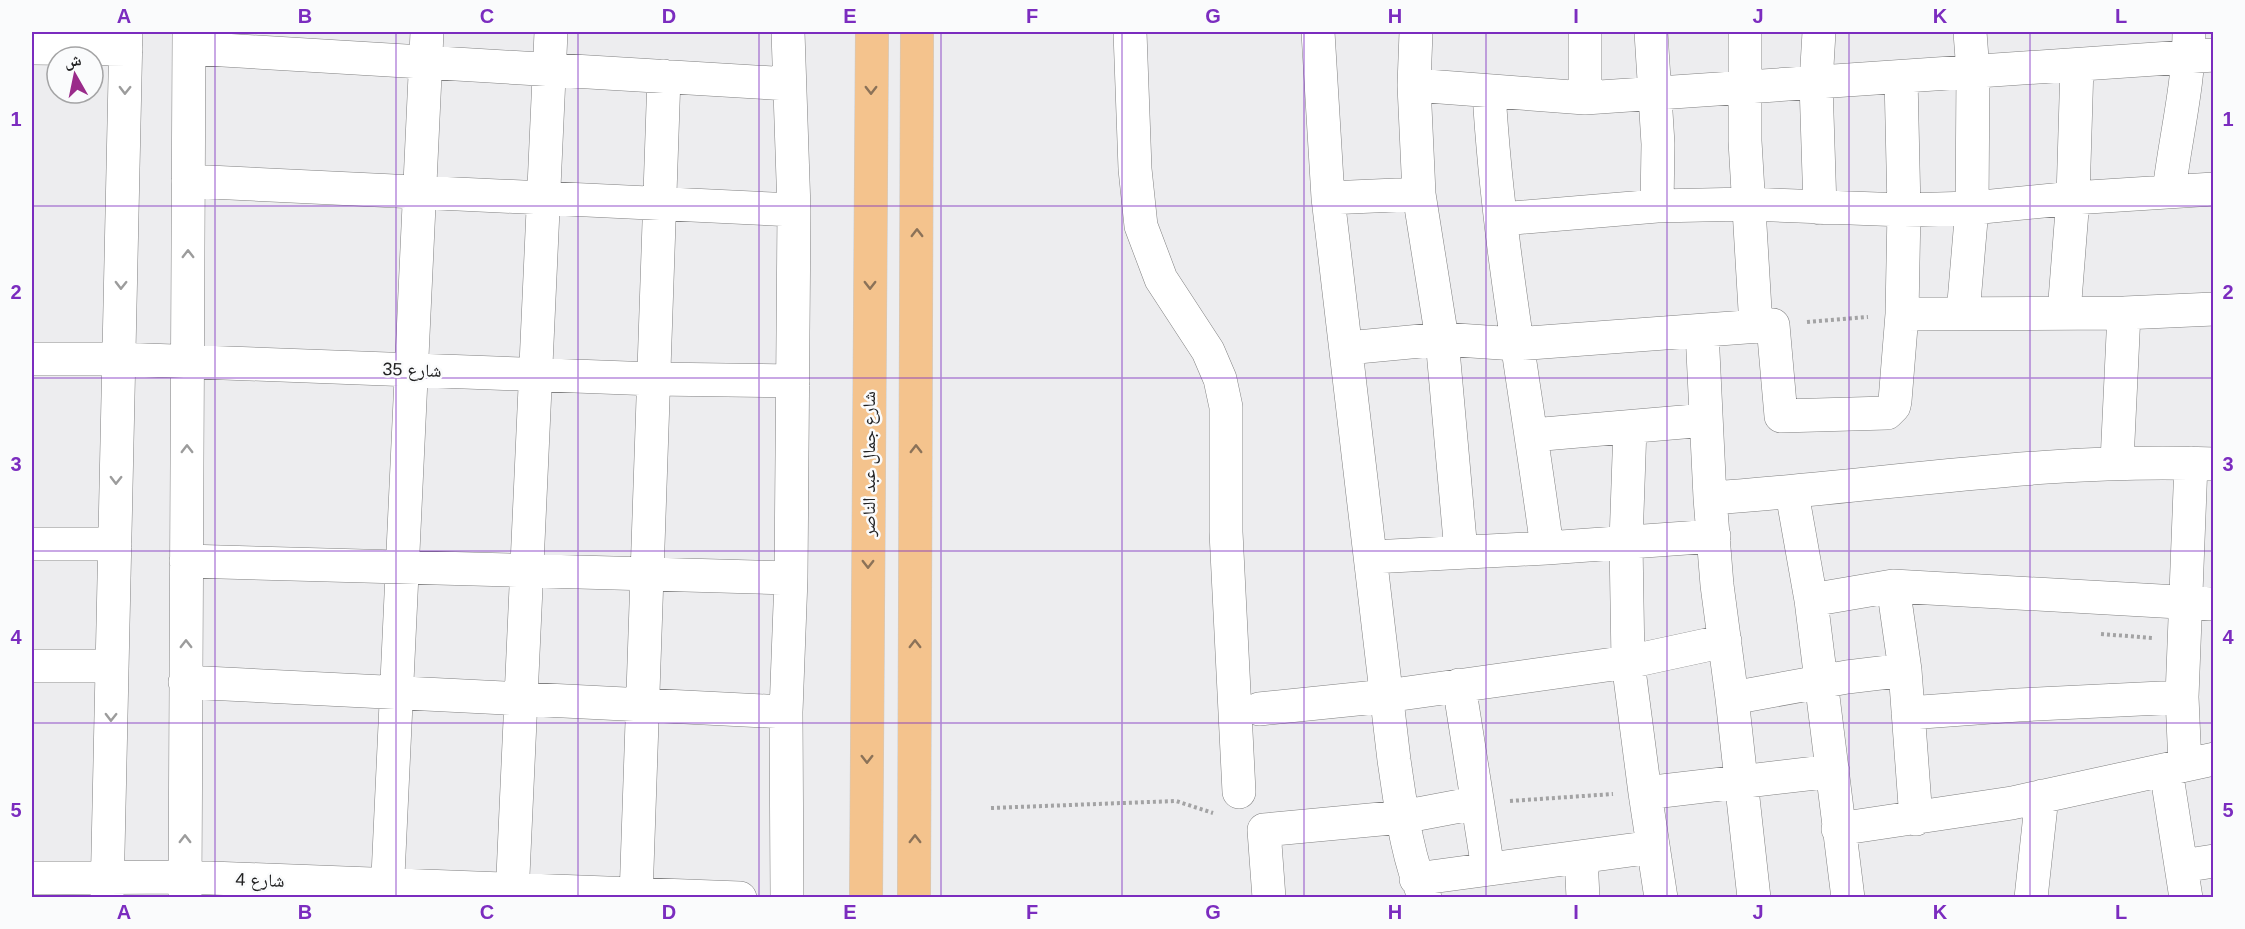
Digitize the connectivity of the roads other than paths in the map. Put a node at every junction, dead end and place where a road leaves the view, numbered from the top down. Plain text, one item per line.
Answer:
1 (551, 32) edge
2 (788, 32) edge
3 (872, 32) edge
4 (917, 32) edge
5 (1130, 32) edge
6 (1318, 32) edge
7 (1416, 32) edge
8 (1585, 32) edge
9 (1651, 32) edge
10 (1745, 32) edge
11 (1819, 32) edge
12 (1970, 32) edge
13 (126, 40) edge
14 (189, 40) edge
15 (426, 47) edge
16 (32, 48) edge
17 (2197, 48) edge
18 (2077, 65) junction
19 (549, 70) junction
20 (1973, 72) junction
21 (664, 76) junction
22 (1901, 77) junction
23 (1816, 83) junction
24 (789, 84) junction
25 (1414, 85) junction
26 (1746, 87) junction
27 (1490, 92) junction
28 (1655, 93) junction
29 (1585, 98) junction
30 (188, 181) junction
31 (2214, 189) edge
32 (420, 192) junction
33 (2169, 192) junction
34 (1419, 194) junction
35 (543, 198) junction
36 (1328, 198) junction
37 (2073, 198) junction
38 (660, 204) junction
39 (1748, 204) junction
40 (1657, 206) junction
41 (1820, 208) junction
42 (1972, 208) junction
43 (794, 210) junction
44 (1904, 210) junction
45 (1501, 219) junction
46 (2214, 309) edge
47 (2064, 313) junction
48 (2124, 313) junction
49 (1902, 314) junction
50 (1963, 314) junction
51 (1764, 326) junction
52 (1702, 331) junction
53 (1442, 339) junction
54 (1516, 344) junction
55 (1347, 348) junction
56 (32, 359) edge
57 (119, 359) junction
58 (187, 362) junction
59 (411, 370) junction
60 (535, 375) junction
61 (654, 379) junction
62 (793, 381) junction
63 (1706, 420) junction
64 (1630, 428) junction
65 (1532, 435) junction
66 (2117, 462) junction
67 (2202, 464) edge
68 (1792, 493) junction
69 (1710, 498) junction
70 (1714, 536) junction
71 (1626, 543) junction
72 (32, 544) edge
73 (115, 544) junction
74 (1547, 548) junction
75 (1461, 552) junction
76 (1372, 557) junction
77 (186, 561) junction
78 (402, 568) junction
79 (526, 571) junction
80 (647, 574) junction
81 (791, 578) junction
82 (1893, 586) junction
83 (1811, 600) junction
84 (2200, 604) edge
85 (1725, 641) junction
86 (1628, 662) junction
87 (32, 666) edge
88 (112, 666) junction
89 (1905, 670) junction
90 (185, 682) junction
91 (1822, 682) junction
92 (1459, 685) junction
93 (396, 693) junction
94 (1386, 696) junction
95 (2182, 697) junction
96 (1732, 698) junction
97 (521, 699) junction
98 (643, 705) junction
99 (1259, 709) dead end
100 (786, 712) junction
101 (1908, 713) junction
102 (2188, 764) edge
103 (1833, 771) junction
104 (1741, 782) junction
105 (1239, 792) dead end
106 (1645, 792) junction
107 (2042, 796) junction
108 (1476, 803) junction
109 (1402, 817) junction
110 (1916, 819) junction
111 (1838, 829) junction
112 (1653, 847) junction
113 (1581, 857) junction
114 (2198, 863) edge
115 (1488, 870) junction
116 (32, 878) edge
117 (185, 887) edge
118 (107, 888) edge
119 (1420, 888) edge
120 (388, 891) edge
121 (512, 893) edge
122 (636, 896) edge
123 (740, 897) edge
124 (787, 897) edge
125 (866, 897) edge
126 (914, 897) edge
127 (1269, 897) edge
128 (1583, 897) edge
129 (1661, 897) edge
130 (1754, 897) edge
131 (1848, 897) edge
132 (2031, 897) edge
133 (2186, 897) edge

1 - 19 street
2 - 24 street
3 -> 125 main road, شارع جمال عبد الناصر
126 -> 4 main road
5 - 105 street
6 - 36 street
7 - 25 street
8 - 29 street
9 - 28 street
10 - 26 street
11 - 23 street
12 - 20 street
13 - 16 street
13 -> 57 street
14 - 15 street
14 - 30 street
15 - 19 street
15 - 32 street
17 - 18 street
17 - 33 street
18 - 20 street
18 - 37 street
19 - 21 street
19 - 35 street
20 - 22 street
20 - 42 street
21 - 24 street
21 - 38 street
22 - 23 street
22 - 44 street
23 - 26 street
23 - 41 street
24 - 43 street
25 - 27 street
25 - 34 street
26 - 28 street
26 - 39 street
27 - 29 street
27 - 45 street
28 - 29 street
28 - 40 street
30 - 32 street
58 -> 30 street
31 - 33 street
32 - 35 street
32 - 59 street
33 - 37 street
34 - 36 street
34 - 53 street
35 - 38 street
35 - 60 street
36 - 55 street
37 - 42 street
37 - 47 street
38 - 43 street
38 - 61 street
39 - 40 street
39 - 41 street
39 - 51 street
40 - 45 street
41 - 44 street
42 - 44 street
42 - 50 street
43 - 62 street
44 - 49 street
45 - 54 street
46 - 48 street
47 - 48 street
47 - 50 street
48 - 66 street
49 - 50 street
49 - 51 street
51 - 52 street
52 - 54 street
52 - 63 street
53 - 54 street
53 - 55 street
53 - 75 street
54 - 65 street
55 - 76 street
56 - 57 street, شارع 35
57 - 58 street, شارع 35
57 -> 73 street
58 - 59 street, شارع 35
77 -> 58 street
59 - 60 street, شارع 35
59 - 78 street
60 - 61 street, شارع 35
60 - 79 street
61 - 62 street, شارع 35
61 - 80 street
62 - 81 street
63 - 64 street
63 - 69 street
64 - 65 street
64 - 71 street
65 - 74 street
66 - 67 street
66 - 68 street
67 - 84 street
68 - 69 street
68 - 83 street
69 - 70 street
70 - 71 street
70 - 85 street
71 - 74 street
71 - 86 street
72 - 73 street
73 - 88 street
74 - 75 street
75 - 76 street
76 - 94 street
77 - 78 street
90 -> 77 street
78 - 79 street
78 - 93 street
79 - 80 street
79 - 97 street
80 - 81 street
80 - 98 street
81 - 100 street
82 - 83 street
82 - 84 street
82 - 89 street
83 - 91 street
84 - 95 street
85 - 86 street
85 - 96 street
86 - 92 street
86 - 106 street
87 - 88 street
88 -> 118 street
89 - 91 street
89 - 101 street
90 - 93 street
117 -> 90 street
91 - 96 street
91 - 103 street
92 - 94 street
92 - 108 street
93 - 97 street
93 - 120 street
94 - 99 street
94 - 109 street
95 - 101 street
95 - 102 street
96 - 104 street
97 - 98 street
97 - 121 street
98 - 100 street
98 - 122 street
100 - 124 street
101 - 110 street
102 - 107 street
102 - 114 street
103 - 104 street
103 - 111 street
104 - 106 street
104 - 130 street
106 - 112 street
107 - 110 street
107 - 132 street
108 - 109 street
108 - 115 street
109 - 119 street
109 - 127 street
110 - 111 street
111 - 131 street
112 - 113 street
112 - 129 street
113 - 115 street
113 - 128 street
114 - 133 street
115 - 119 street
116 - 118 street, شارع 4
117 - 118 street, شارع 4
117 - 120 street, شارع 4
120 - 121 street, شارع 4
121 - 122 street, شارع 4
122 - 123 street, شارع 4

